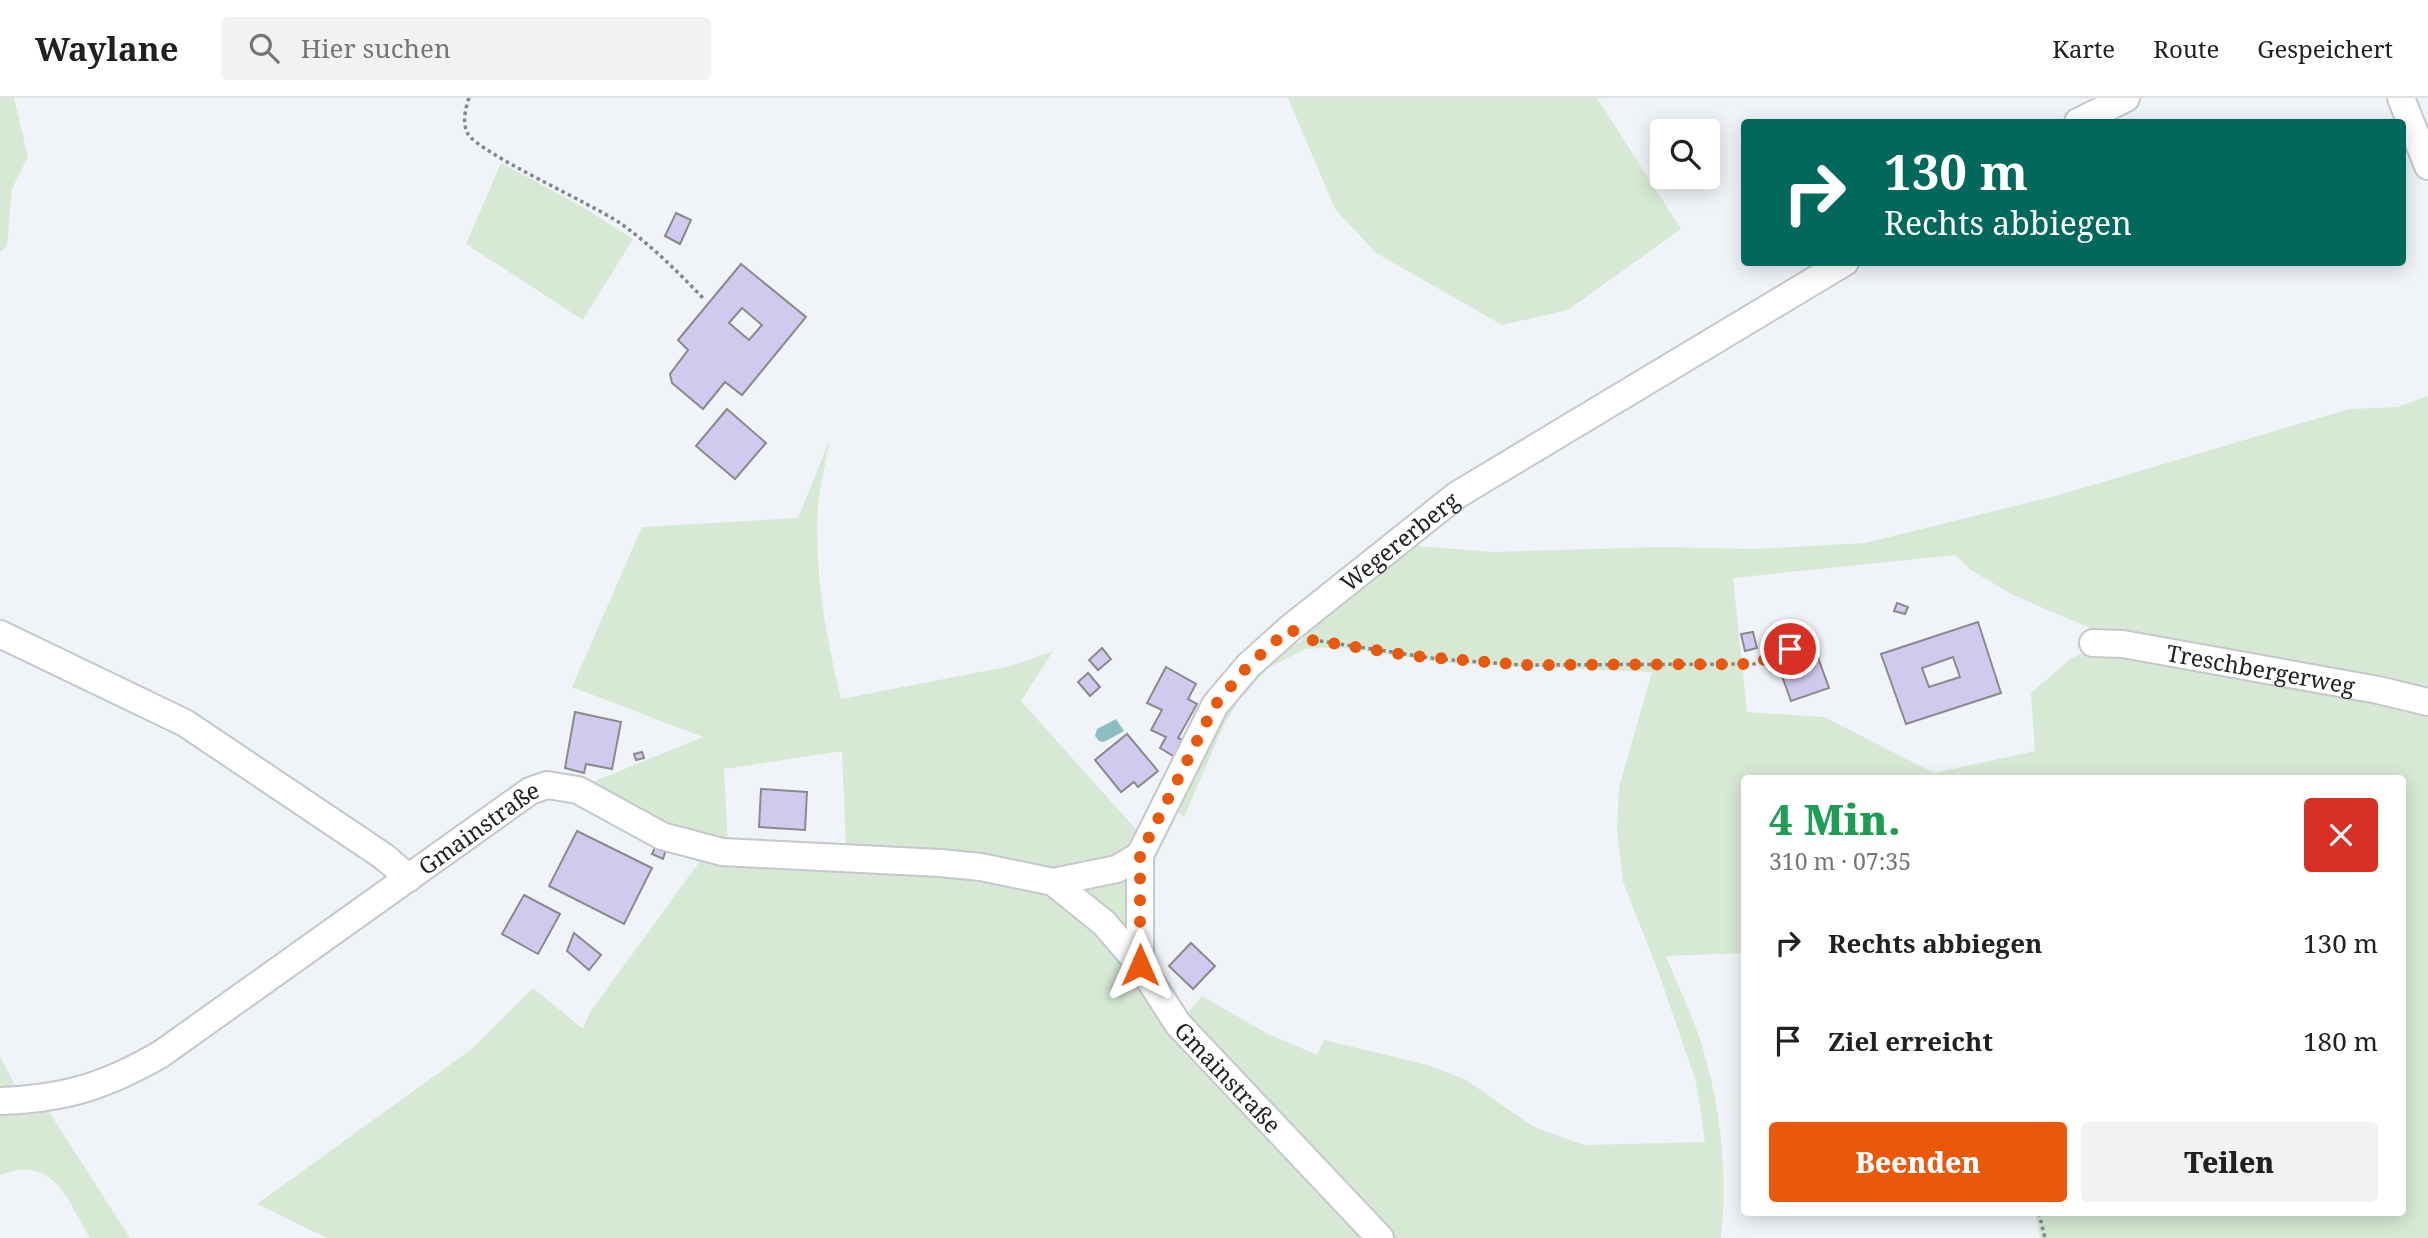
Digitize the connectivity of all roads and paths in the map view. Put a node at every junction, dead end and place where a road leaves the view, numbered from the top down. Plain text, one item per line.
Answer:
1 (469, 98) edge
2 (2126, 98) edge
3 (2401, 98) edge
4 (2084, 119) edge
5 (2425, 150) edge
6 (1838, 266) edge
7 (703, 299) dead end
8 (1289, 629) junction
9 (0, 634) edge
10 (1810, 641) dead end
11 (2093, 643) dead end
12 (2428, 702) edge
13 (1140, 855) junction
14 (409, 878) junction
15 (1053, 882) junction
16 (1140, 965) junction
17 (0, 1101) edge
18 (2040, 1216) edge
19 (1380, 1238) edge
20 (2045, 1238) edge

1 - 7 path
2 - 4 street
3 - 5 street
6 - 8 street, Wegererberg
8 - 10 path
8 - 13 street, Wegererberg
9 - 14 street
11 - 12 street, Treschbergerweg
13 - 15 street, Gmainstraße
13 - 16 street, Wegererberg
14 - 15 street, Gmainstraße
14 - 17 street, Gmainstraße
15 - 16 street, Gmainstraße
16 - 19 street, Gmainstraße
18 - 20 path

